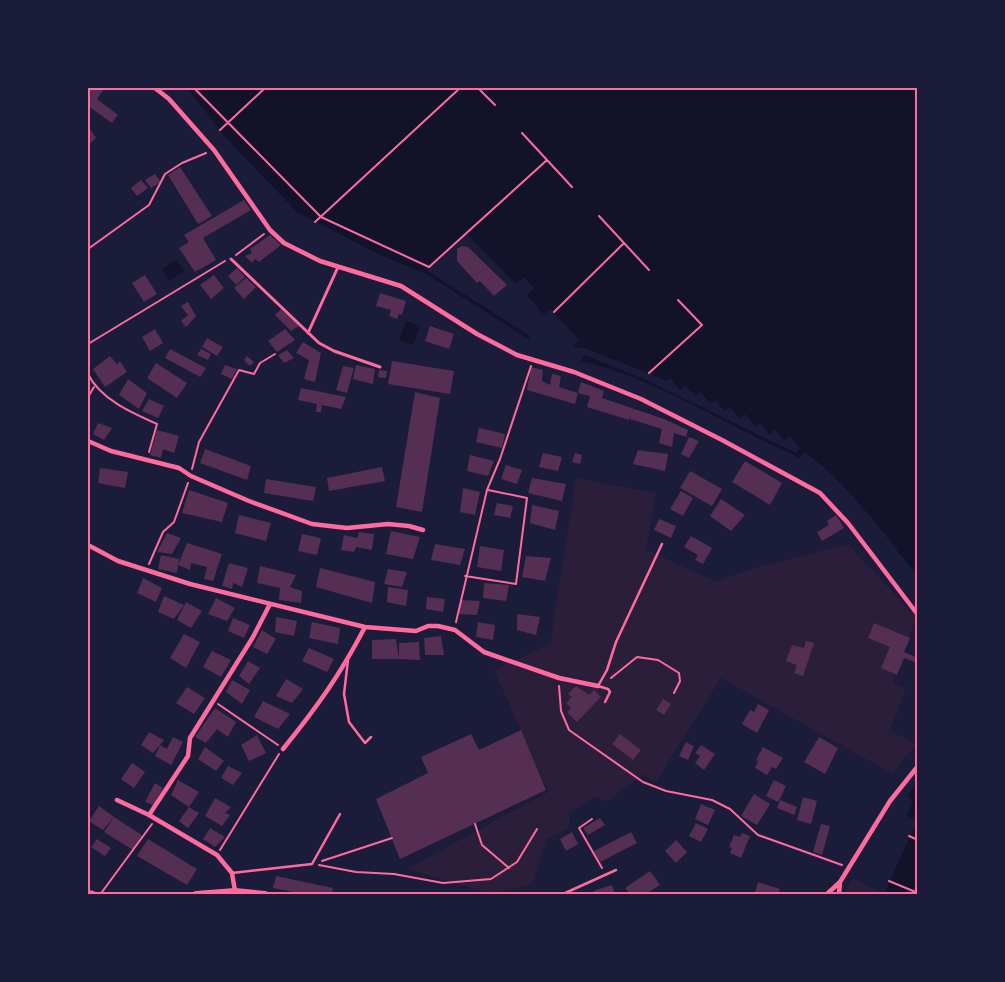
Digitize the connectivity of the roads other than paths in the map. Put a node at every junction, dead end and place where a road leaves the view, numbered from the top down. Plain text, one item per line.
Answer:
1 (155, 88) edge
2 (231, 259) road end
3 (338, 267) junction
4 (308, 333) junction
5 (380, 367) dead end
6 (88, 442) edge
7 (423, 530) dead end
8 (662, 544) dead end
9 (88, 545) edge
10 (270, 604) junction
11 (918, 615) edge
12 (364, 627) junction
13 (348, 660) junction
14 (598, 686) junction
15 (605, 702) dead end
16 (371, 737) dead end
17 (283, 749) road end
18 (918, 766) edge
19 (117, 800) dead end
20 (340, 814) dead end
21 (149, 815) junction
22 (616, 870) dead end
23 (232, 873) junction
24 (840, 882) junction
25 (235, 891) junction
26 (88, 893) edge
27 (93, 894) edge
28 (196, 894) edge
29 (264, 894) edge
30 (563, 894) edge
31 (827, 894) edge
32 (839, 894) edge

1 - 3 street
2 - 4 street
3 - 4 street
3 - 11 street
4 - 5 street
6 - 7 street
8 - 14 lane
9 - 10 street
10 - 12 street
10 - 21 street
12 - 13 street
12 - 14 street
13 - 16 lane
13 - 17 street
14 - 15 lane
18 - 24 street
19 - 21 street
20 - 23 lane
21 - 23 street
22 - 30 lane
23 - 25 street
24 - 31 street
24 - 32 street
25 - 28 main road
25 - 29 main road
26 - 27 main road

